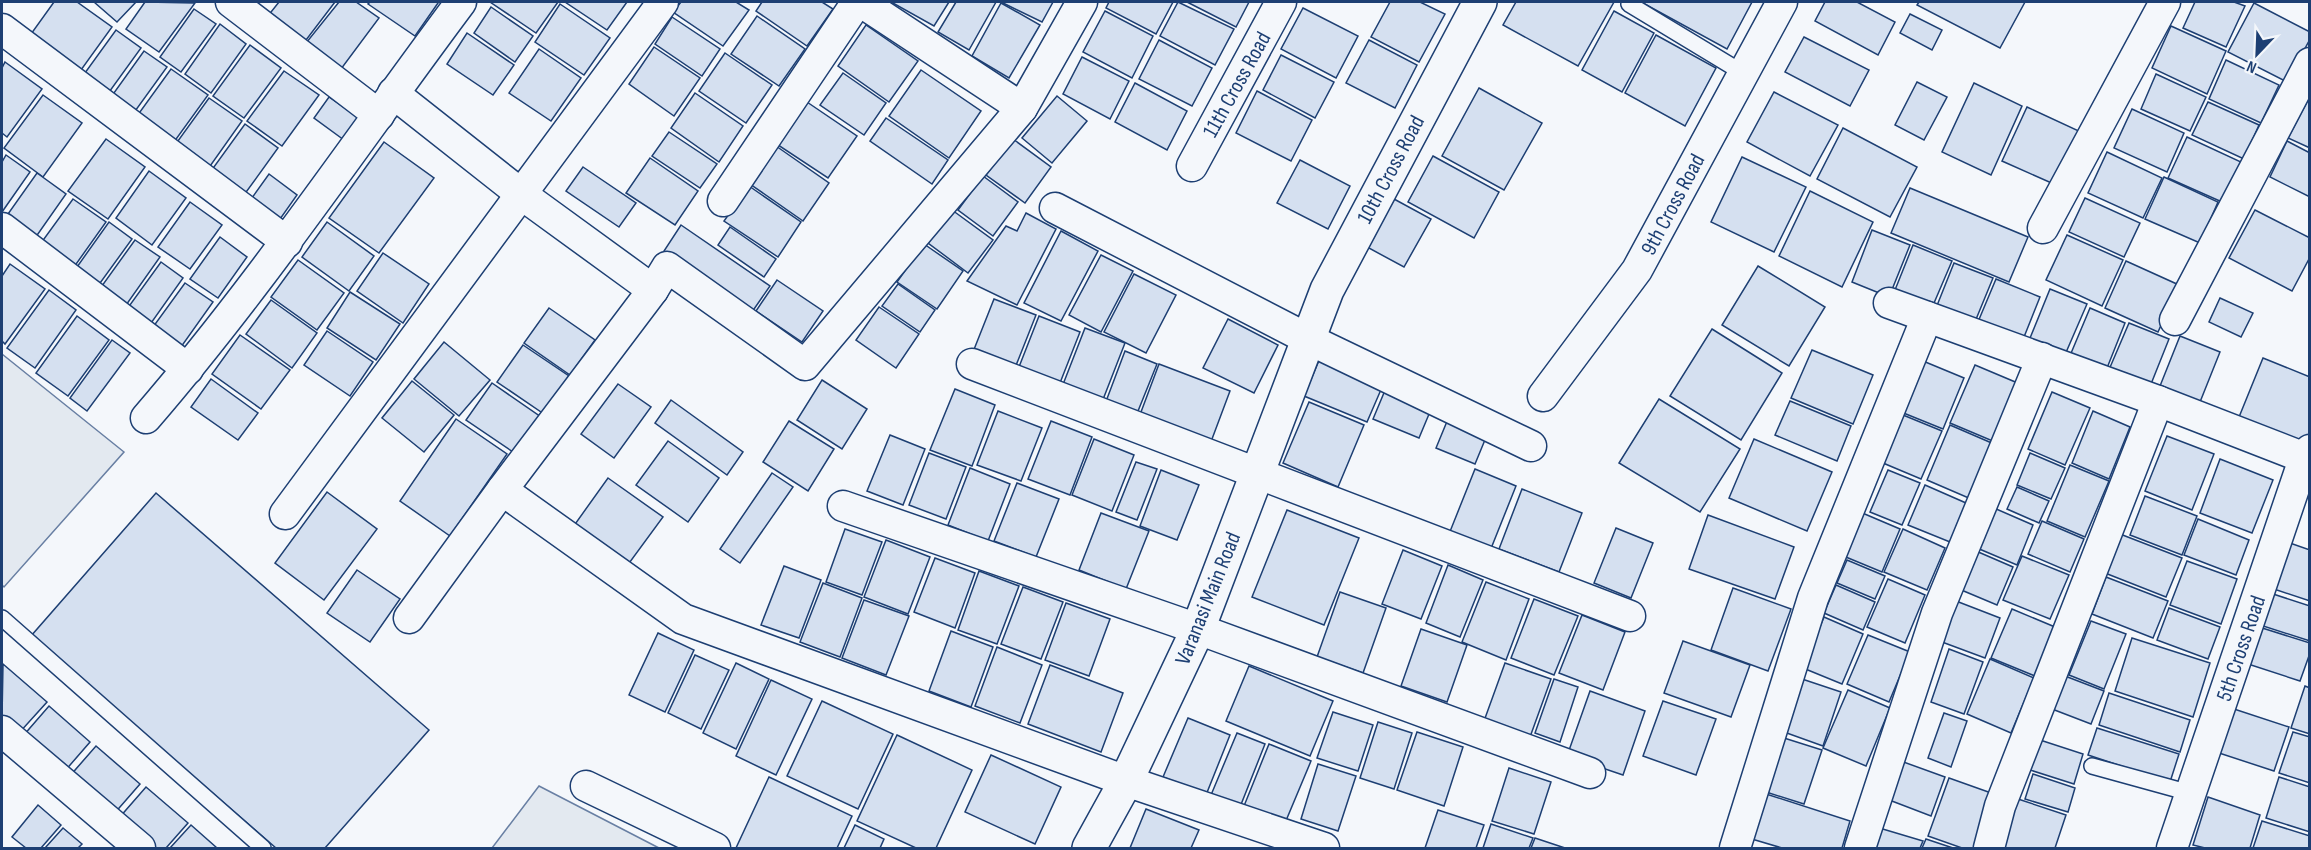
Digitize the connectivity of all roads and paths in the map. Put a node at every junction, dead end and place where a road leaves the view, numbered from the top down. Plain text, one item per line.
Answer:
1 (231, 2) edge
2 (461, 2) edge
3 (663, 2) edge
4 (859, 2) edge
5 (1082, 2) edge
6 (1281, 2) edge
7 (1782, 2) edge
8 (2165, 2) edge
9 (1473, 4) edge
10 (1629, 4) dead end
11 (2, 29) edge
12 (2310, 63) edge
13 (1743, 73) junction
14 (386, 104) junction
15 (1022, 108) junction
16 (1192, 166) dead end
17 (521, 194) junction
18 (723, 201) dead end
19 (1055, 208) dead end
20 (2, 228) edge
21 (2043, 228) dead end
22 (287, 242) junction
23 (652, 290) junction
24 (1889, 303) dead end
25 (1927, 317) junction
26 (2175, 320) dead end
27 (1308, 339) junction
28 (2042, 358) junction
29 (972, 364) dead end
30 (188, 369) junction
31 (1543, 396) dead end
32 (2158, 402) junction
33 (146, 418) dead end
34 (1531, 446) dead end
35 (2308, 456) edge
36 (1256, 473) junction
37 (502, 490) junction
38 (843, 506) dead end
39 (285, 514) dead end
40 (1630, 616) dead end
41 (2, 618) edge
42 (409, 618) dead end
43 (1198, 628) junction
44 (2, 731) edge
45 (2092, 766) dead end
46 (1590, 773) dead end
47 (1126, 781) junction
48 (586, 786) dead end
49 (2190, 793) junction
50 (140, 849) edge
51 (263, 849) edge
52 (715, 849) edge
53 (1089, 849) edge
54 (1324, 849) edge
55 (1735, 849) edge
56 (1860, 849) edge
57 (1989, 849) edge
58 (2172, 849) edge

1 - 14 street
2 - 14 street
3 - 17 street
4 - 15 street
4 - 18 street
5 - 15 street
6 - 16 street, 11th Cross Road
7 - 13 street, 9th Cross Road
8 - 21 street
9 - 27 street, 10th Cross Road
10 - 13 lane
11 - 22 street
12 - 26 street
13 - 31 street, 9th Cross Road
14 - 17 street
14 - 22 street
15 - 23 street
17 - 23 street
17 - 39 street
19 - 27 street
20 - 30 street
22 - 30 street
23 - 37 street
24 - 25 street
25 - 28 street
25 - 55 street
27 - 34 street
27 - 36 street, Varanasi Main Road
28 - 32 street
28 - 56 street
29 - 36 street
30 - 33 street
32 - 35 street
32 - 57 street
35 - 49 street, 5th Cross Road
36 - 40 street
36 - 43 street, Varanasi Main Road
37 - 42 street
37 - 47 street
38 - 43 street
41 - 51 lane
43 - 46 street
43 - 47 street, Varanasi Main Road
44 - 50 street
45 - 49 lane
47 - 53 street, Varanasi Main Road
47 - 54 street
48 - 52 street
49 - 58 street, 5th Cross Road

